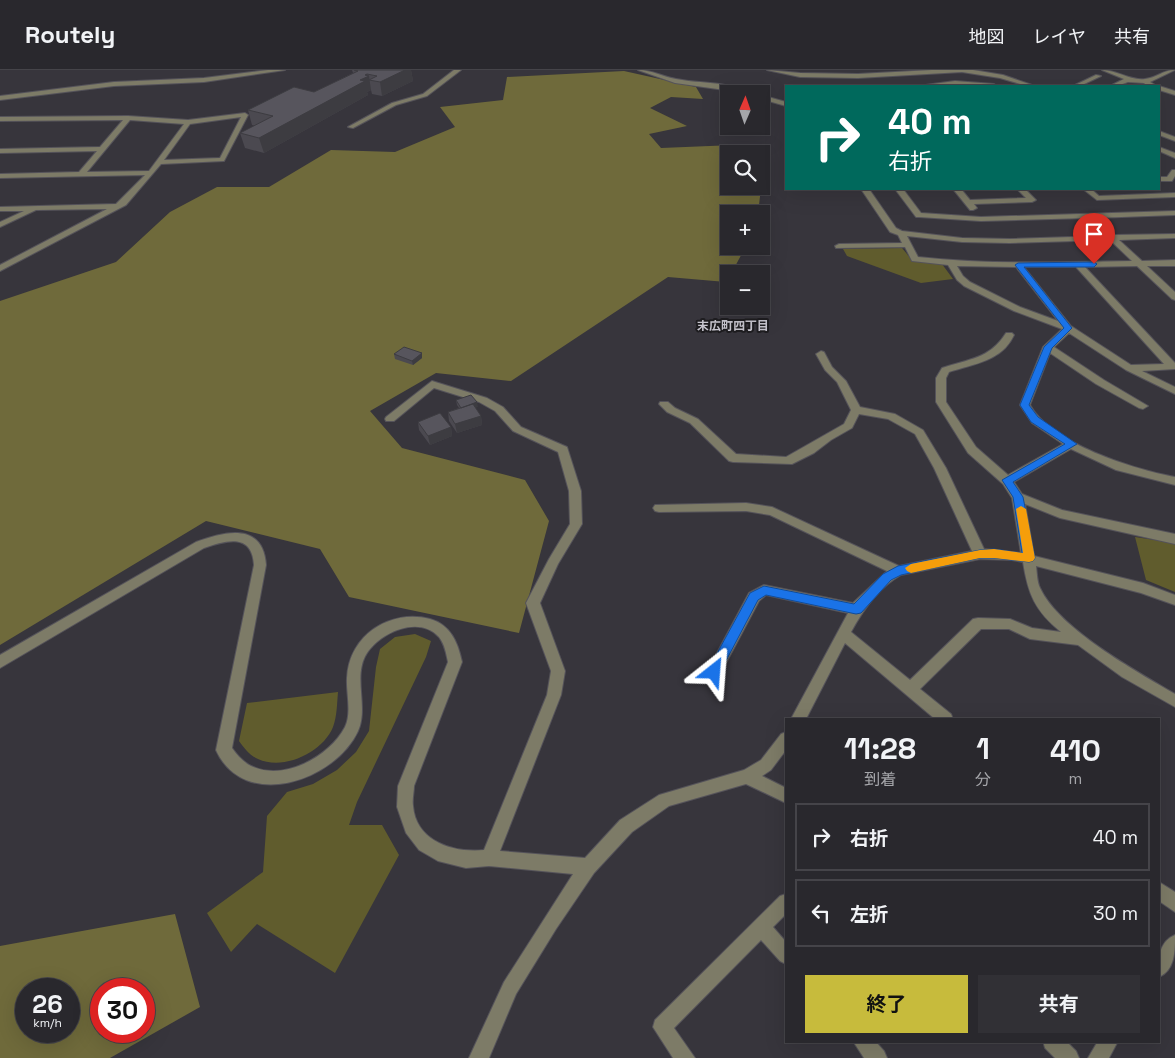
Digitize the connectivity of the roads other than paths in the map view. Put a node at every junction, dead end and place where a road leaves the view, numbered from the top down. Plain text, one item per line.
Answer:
1 (282, 70) edge
2 (458, 70) edge
3 (641, 70) edge
4 (770, 70) edge
5 (1002, 70) edge
6 (1105, 70) edge
7 (1172, 70) edge
8 (972, 71) edge
9 (858, 73) edge
10 (992, 74) junction
11 (1098, 76) dead end
12 (1133, 80) junction
13 (1146, 81) junction
14 (943, 85) edge
15 (981, 85) edge
16 (1029, 85) edge
17 (1078, 85) edge
18 (1115, 85) edge
19 (1151, 85) edge
20 (720, 86) edge
21 (1160, 88) edge
22 (1175, 92) edge
23 (0, 98) edge
24 (770, 100) edge
25 (785, 104) edge
26 (128, 118) junction
27 (0, 119) edge
28 (188, 122) junction
29 (351, 127) dead end
30 (1160, 133) edge
31 (1175, 139) edge
32 (102, 149) junction
33 (1160, 149) edge
34 (0, 151) edge
35 (1175, 156) edge
36 (158, 162) junction
37 (1175, 172) edge
38 (151, 173) junction
39 (81, 174) junction
40 (0, 176) edge
41 (1160, 179) edge
42 (866, 190) edge
43 (900, 190) edge
44 (958, 190) edge
45 (1022, 190) edge
46 (1088, 190) edge
47 (1175, 195) edge
48 (969, 202) junction
49 (118, 206) junction
50 (36, 208) junction
51 (0, 209) edge
52 (1175, 213) edge
53 (1088, 215) junction
54 (981, 219) junction
55 (0, 225) edge
56 (901, 234) junction
57 (1175, 236) edge
58 (1113, 238) junction
59 (908, 245) junction
60 (839, 246) dead end
61 (951, 263) junction
62 (1078, 264) junction
63 (1141, 264) junction
64 (1175, 264) edge
65 (1018, 265) junction
66 (0, 268) edge
67 (1175, 297) edge
68 (1068, 328) junction
69 (1009, 335) dead end
70 (1048, 347) junction
71 (821, 354) dead end
72 (1174, 366) edge
73 (1129, 368) junction
74 (1175, 390) edge
75 (664, 404) dead end
76 (1143, 406) dead end
77 (856, 410) junction
78 (390, 419) dead end
79 (1072, 444) junction
80 (1007, 480) junction
81 (1175, 481) edge
82 (1018, 497) junction
83 (659, 508) dead end
84 (1175, 539) edge
85 (980, 554) junction
86 (1029, 558) junction
87 (898, 571) junction
88 (1175, 600) edge
89 (856, 609) junction
90 (844, 634) junction
91 (1081, 640) junction
92 (0, 662) edge
93 (714, 672) dead end
94 (910, 689) junction
95 (1175, 702) edge
96 (799, 718) edge
97 (945, 718) edge
98 (785, 740) edge
99 (747, 776) junction
100 (785, 795) edge
101 (489, 858) junction
102 (588, 867) junction
103 (1160, 891) edge
104 (785, 903) edge
105 (1175, 903) edge
106 (761, 927) junction
107 (1175, 944) edge
108 (785, 954) edge
109 (1160, 966) edge
110 (864, 1043) edge
111 (1054, 1043) edge
112 (479, 1058) edge
113 (685, 1058) edge
114 (877, 1058) edge
115 (1069, 1058) edge

1 - 23 street
2 - 29 street
3 - 20 street
4 - 9 street
5 - 10 street
6 - 12 street
7 - 13 street
8 - 9 street
8 - 10 street
10 - 16 street
11 - 17 street
12 - 13 street
12 - 18 street
13 - 19 street
14 - 15 street
21 - 22 street
24 - 25 street
26 - 27 street
26 - 28 street
26 - 32 street
28 - 36 street
28 - 36 street
30 - 31 street
32 - 34 street
32 - 39 street
33 - 35 street
36 - 38 street
37 - 41 street
38 - 39 street
38 - 49 street
39 - 40 street
42 - 56 street
43 - 54 street
44 - 48 street
45 - 48 street
46 - 47 street
48 - 54 street
49 - 50 street
49 - 66 street
50 - 51 street
50 - 55 street
52 - 53 street
53 - 54 street
53 - 58 street
56 - 58 street
56 - 59 street
57 - 58 street
58 - 63 street
59 - 60 street
59 - 61 street
61 - 65 street
61 - 68 street
62 - 63 street
62 - 65 street
62 - 72 street
63 - 64 street
63 - 67 street
65 - 68 street
68 - 70 street
68 - 73 street
69 - 80 street
70 - 76 street
70 - 79 street
71 - 77 street
72 - 73 street
73 - 74 street
75 - 77 street
77 - 85 street
78 - 101 street
79 - 80 street
79 - 81 street
80 - 82 street
82 - 84 street
82 - 86 street
83 - 87 street
85 - 86 street
85 - 87 street
86 - 88 street
86 - 91 street
87 - 89 street
89 - 90 street
89 - 93 street
90 - 94 street
90 - 96 street
91 - 94 street
91 - 95 street
92 - 101 street
94 - 97 street
98 - 99 street
99 - 100 street
99 - 102 street
101 - 102 street
102 - 112 street
103 - 105 street
104 - 106 street
106 - 108 street
106 - 113 street
107 - 109 street
110 - 114 street
111 - 115 street

